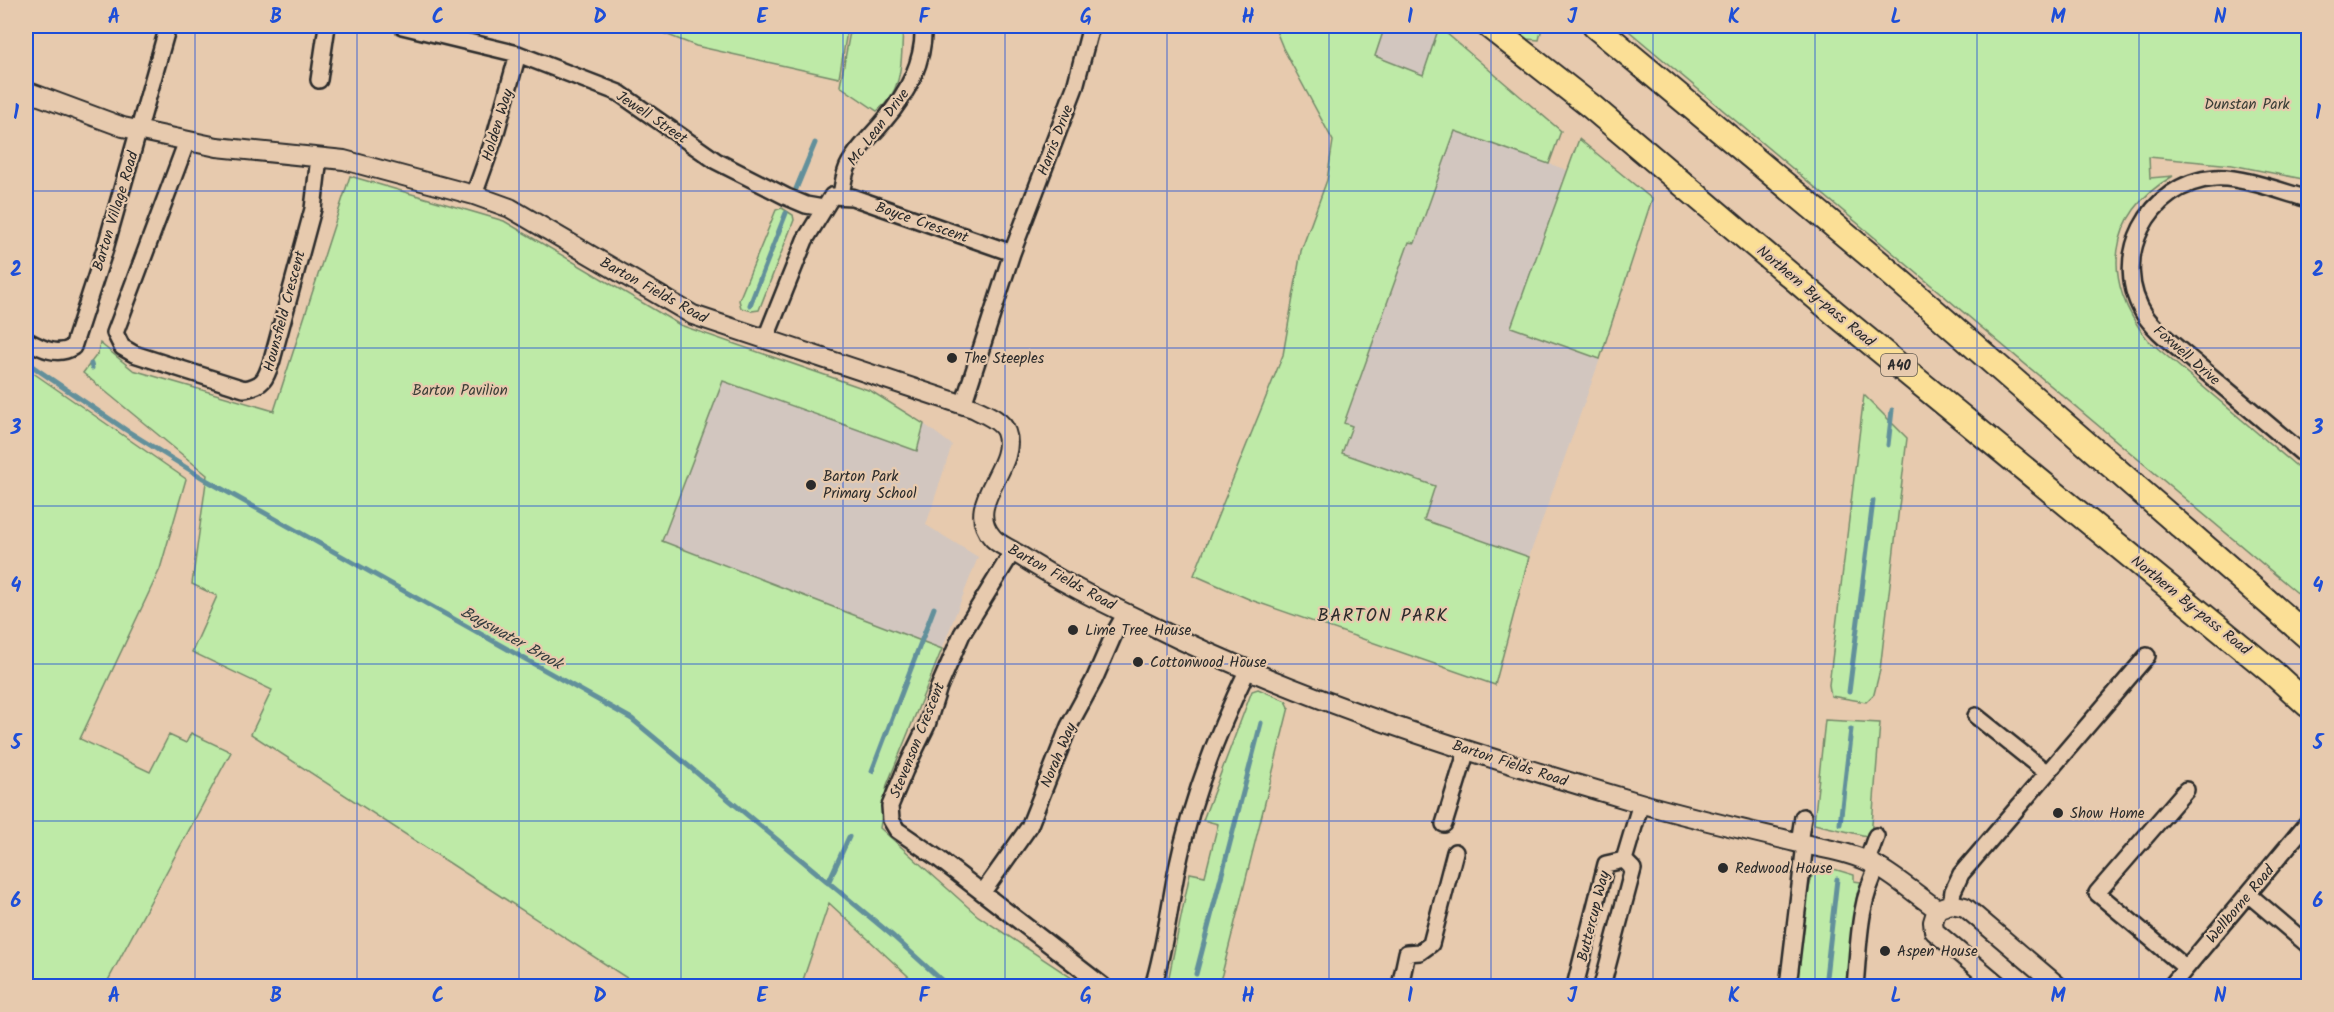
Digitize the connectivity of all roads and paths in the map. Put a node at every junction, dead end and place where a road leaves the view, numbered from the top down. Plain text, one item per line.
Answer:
1 (168, 26) edge
2 (327, 26) edge
3 (402, 26) edge
4 (923, 26) edge
5 (1091, 26) edge
6 (1489, 26) edge
7 (1595, 26) edge
8 (518, 54) junction
9 (319, 80) dead end
10 (26, 91) edge
11 (140, 130) junction
12 (187, 141) junction
13 (318, 157) junction
14 (474, 195) junction
15 (841, 195) junction
16 (2308, 199) edge
17 (823, 208) junction
18 (1012, 253) junction
19 (26, 340) edge
20 (765, 340) junction
21 (963, 405) junction
22 (2308, 458) edge
23 (1013, 551) junction
24 (1126, 613) junction
25 (2308, 637) edge
26 (2147, 656) dead end
27 (1248, 669) junction
28 (2308, 705) edge
29 (1976, 716) dead end
30 (1467, 750) junction
31 (2047, 773) junction
32 (2186, 790) dead end
33 (1641, 804) junction
34 (1803, 817) dead end
35 (2308, 822) edge
36 (1444, 824) dead end
37 (1876, 836) dead end
38 (1802, 843) junction
39 (1455, 852) dead end
40 (1624, 860) junction
41 (1873, 864) junction
42 (983, 892) junction
43 (2248, 894) junction
44 (1944, 906) junction
45 (2308, 945) edge
46 (2181, 980) edge
47 (1103, 987) edge
48 (1153, 987) edge
49 (1400, 987) edge
50 (1575, 987) edge
51 (1602, 987) edge
52 (1788, 987) edge
53 (1855, 987) edge
54 (1999, 987) edge
55 (2058, 987) edge

1 - 11 street, Barton Village Road
2 - 9 street
3 - 8 street, Jewell Street
4 - 15 street, Mc Lean Drive
5 - 18 street, Harris Drive
6 - 28 highway, Northern By-pass Road / A40
7 - 25 highway
8 - 14 street, Holden Way
8 - 17 street, Jewell Street
10 - 11 street, Barton Fields Road
11 - 12 street, Barton Fields Road
11 - 19 street, Barton Village Road
12 - 13 street, Barton Fields Road
12 - 13 street, Hounsfield Crescent
13 - 14 street, Barton Fields Road
14 - 20 street, Barton Fields Road
15 - 17 street
15 - 18 street, Boyce Crescent
16 - 22 street, Foxwell Drive
17 - 20 street
18 - 21 street
20 - 21 street, Barton Fields Road
21 - 23 street, Barton Fields Road
23 - 24 street, Barton Fields Road
23 - 42 street, Stevenson Crescent
24 - 27 street, Barton Fields Road
24 - 42 street, Norah Way
26 - 31 street
27 - 30 street, Barton Fields Road
27 - 48 street
29 - 31 street
30 - 33 street, Barton Fields Road
30 - 36 street
31 - 44 street
32 - 46 street
33 - 38 street, Barton Fields Road
33 - 40 street, Buttercup Way
34 - 38 street
35 - 43 street, Wellborne Road
37 - 41 street
38 - 41 street, Barton Fields Road
38 - 52 street
39 - 49 street
40 - 50 street, Buttercup Way
40 - 51 street, Buttercup Way
41 - 44 street, Barton Fields Road
41 - 53 street
42 - 47 street, Stevenson Crescent
43 - 45 street
43 - 46 street, Wellborne Road
44 - 54 street
44 - 55 street, Barton Fields Road

